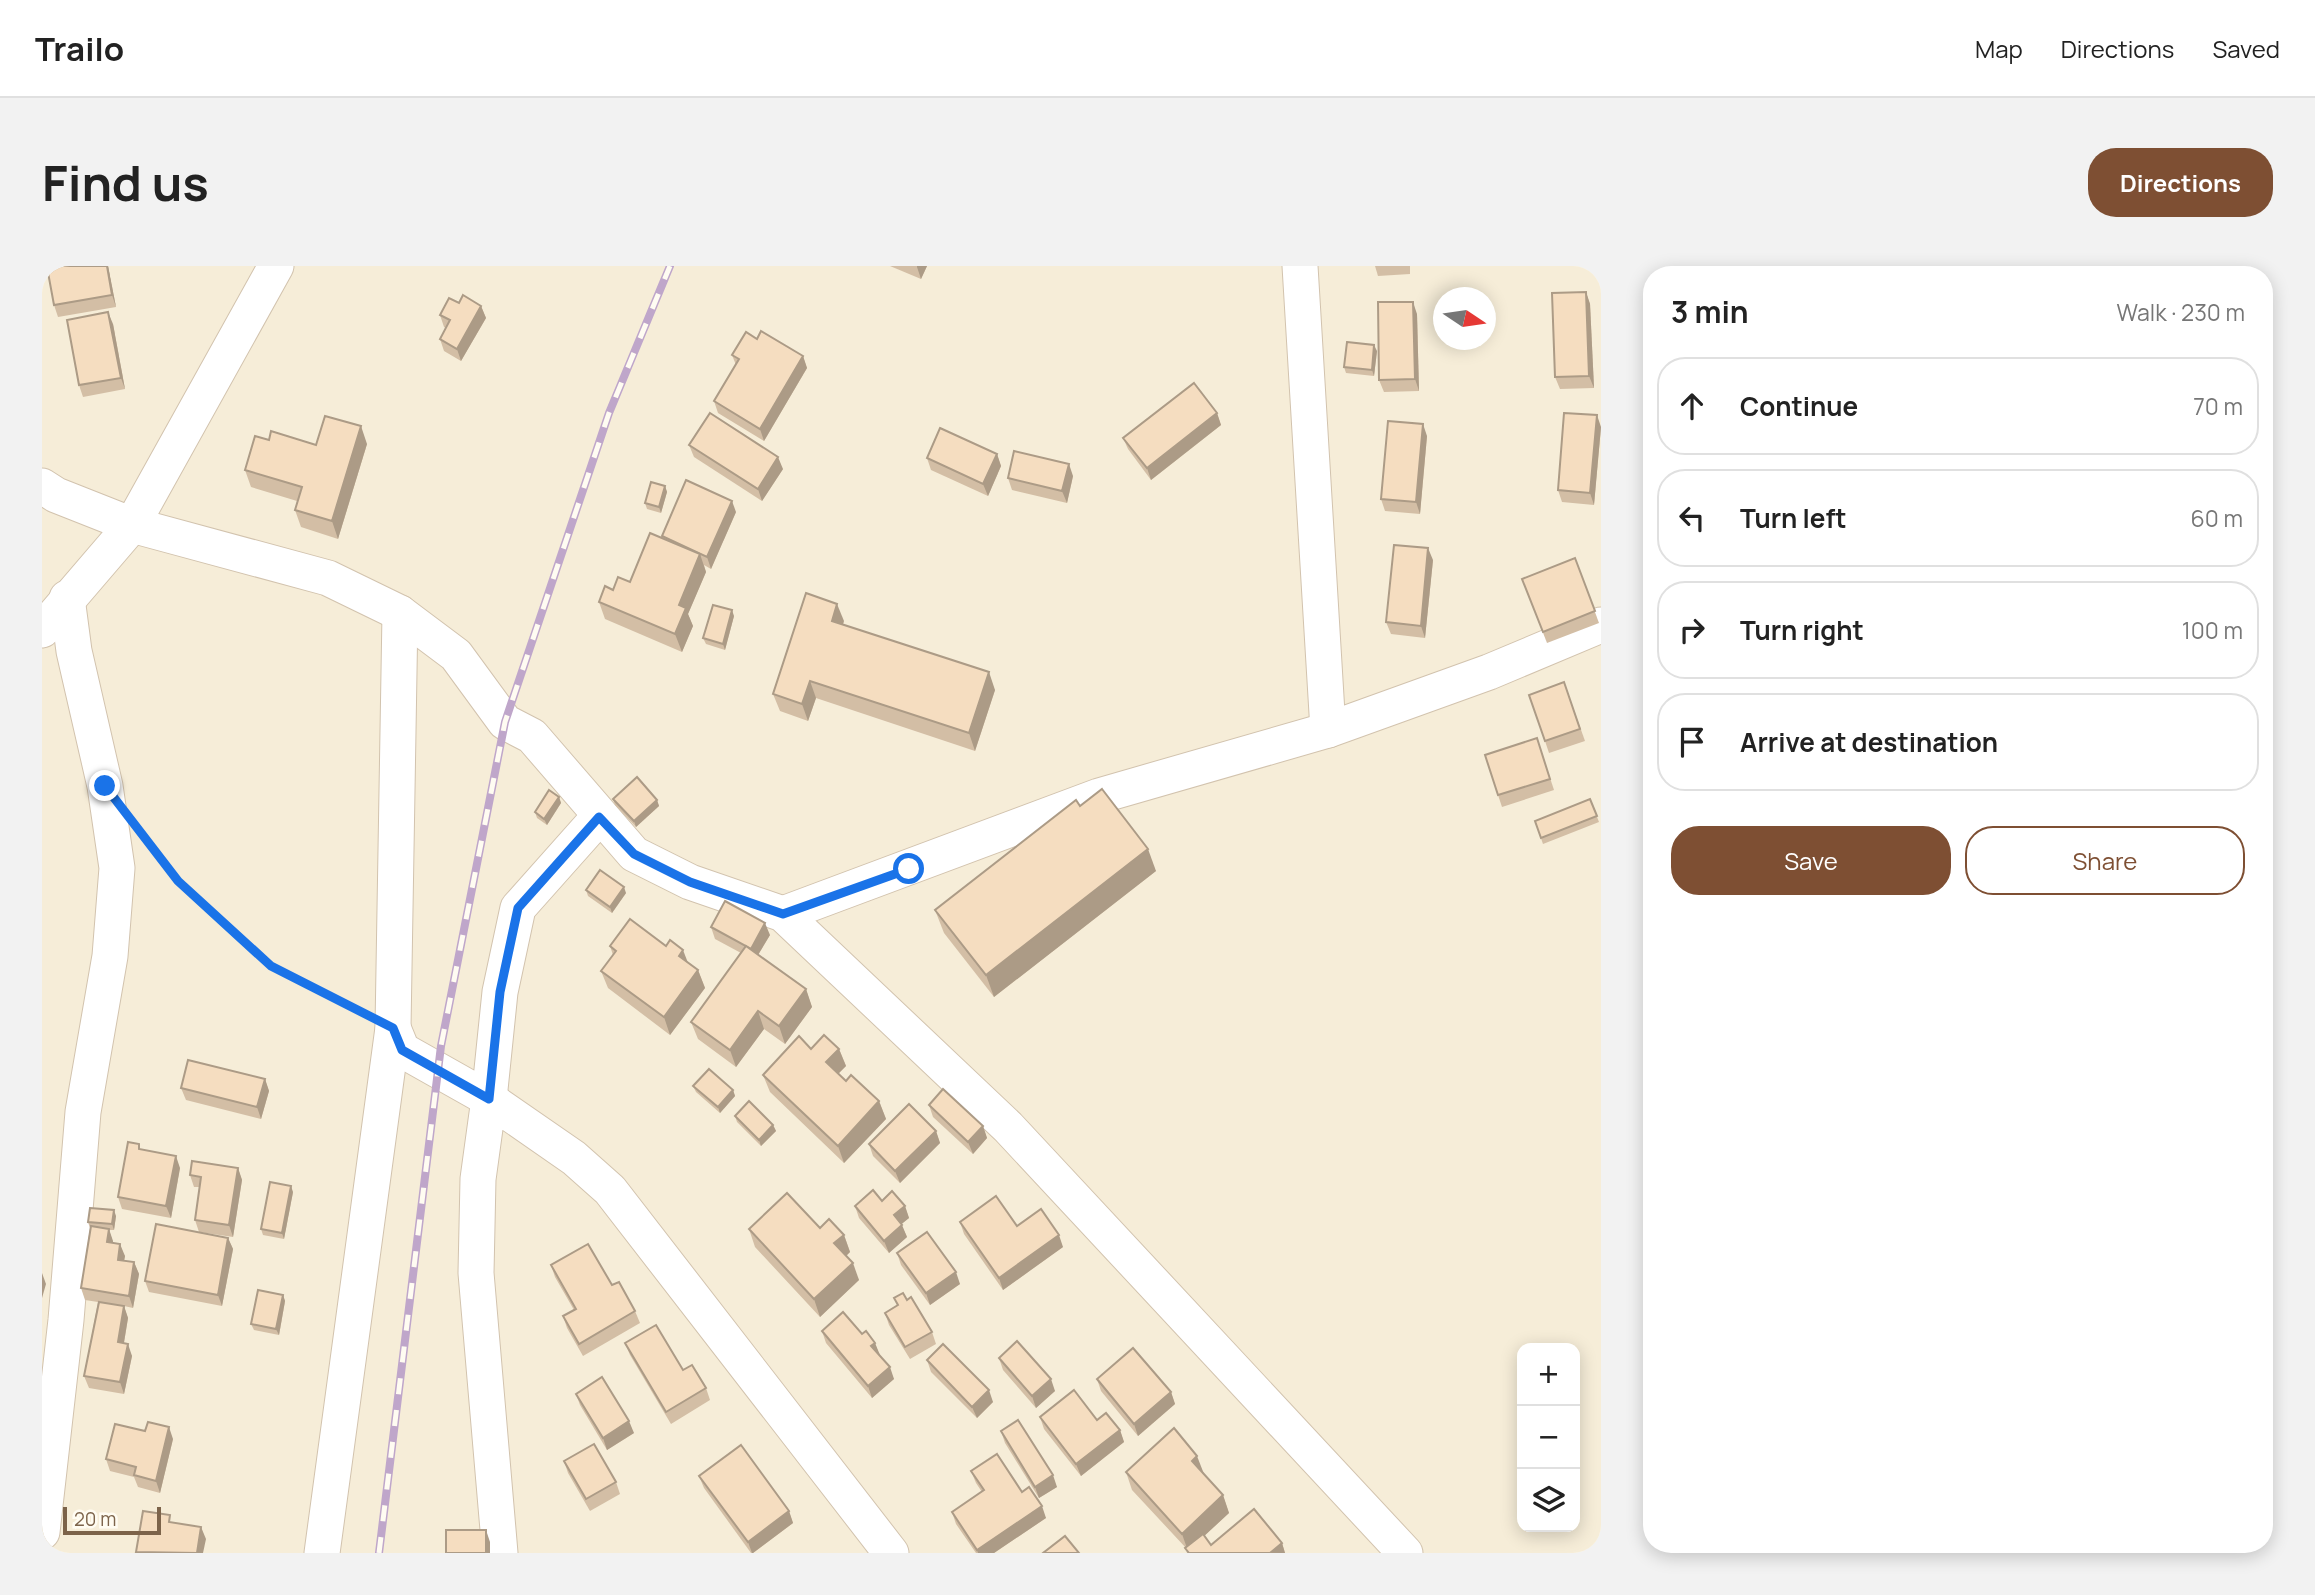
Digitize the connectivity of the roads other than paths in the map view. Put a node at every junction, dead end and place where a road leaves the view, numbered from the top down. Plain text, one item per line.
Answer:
1 (276, 266) edge
2 (1300, 266) edge
3 (42, 486) edge
4 (132, 525) junction
5 (67, 598) junction
6 (400, 612) junction
7 (1601, 625) edge
8 (42, 630) edge
9 (1328, 730) junction
10 (599, 817) junction
11 (783, 914) junction
12 (393, 1028) junction
13 (489, 1099) junction
14 (42, 1532) edge
15 (322, 1553) edge
16 (500, 1553) edge
17 (891, 1553) edge
18 (1405, 1553) edge

1 - 4 street
2 - 9 street
3 - 4 street
4 - 5 street
4 - 6 street
5 - 8 street
5 - 14 street
6 - 10 street
6 - 12 street
7 - 9 street
9 - 11 street
10 - 11 street
10 - 13 street
11 - 18 street
12 - 13 street
12 - 15 street
13 - 16 street
13 - 17 street

